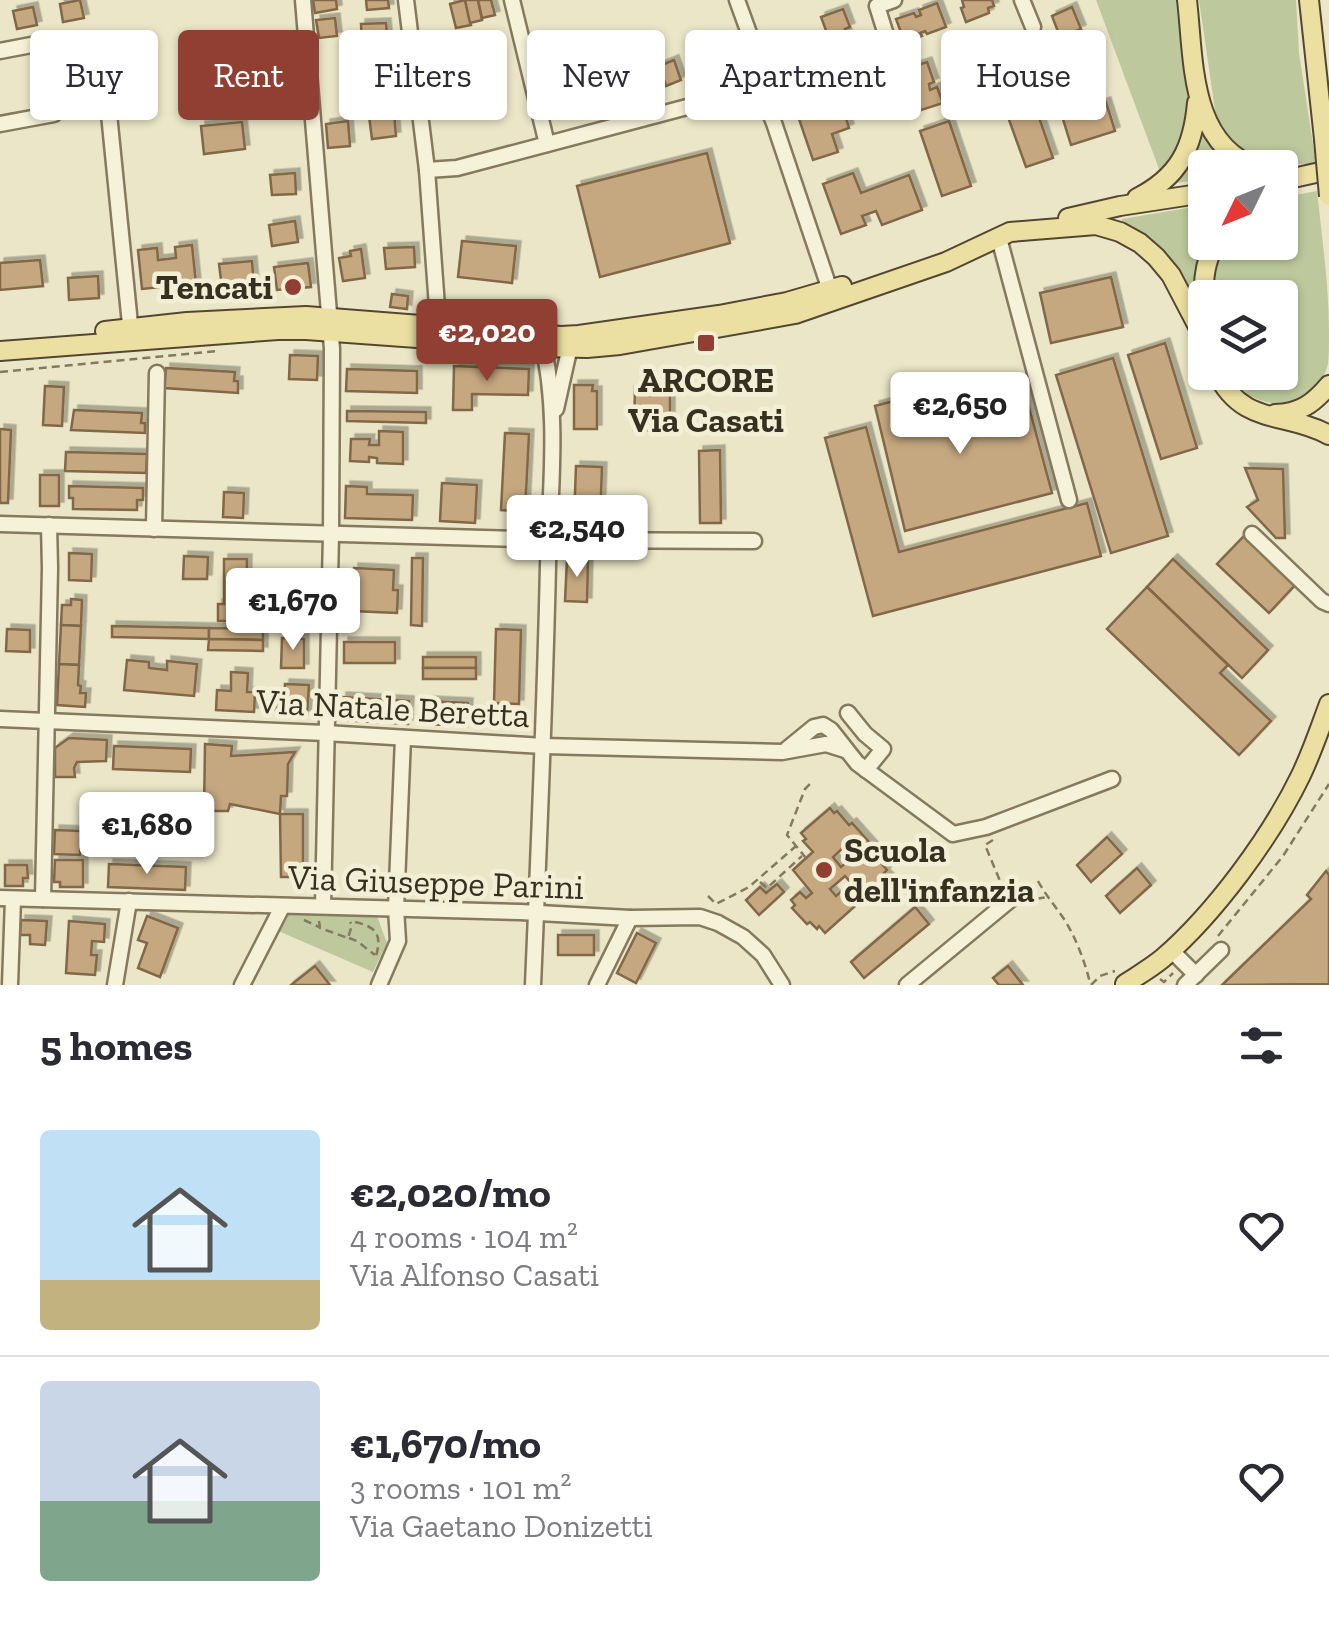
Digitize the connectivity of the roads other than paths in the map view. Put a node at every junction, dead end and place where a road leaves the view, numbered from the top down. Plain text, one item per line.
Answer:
1 (302, 0) edge
2 (406, 0) edge
3 (512, 0) edge
4 (736, 0) edge
5 (894, 0) edge
6 (1022, 0) edge
7 (1187, 0) edge
8 (1309, 0) edge
9 (1033, 28) dead end
10 (747, 30) edge
11 (884, 30) edge
12 (0, 51) edge
13 (1329, 62) edge
14 (1198, 92) junction
15 (1318, 100) junction
16 (685, 108) edge
17 (110, 120) edge
18 (773, 120) edge
19 (0, 124) edge
20 (548, 144) junction
21 (1228, 150) edge
22 (427, 170) junction
23 (1298, 175) edge
24 (1325, 181) edge
25 (1298, 182) edge
26 (1298, 188) edge
27 (1188, 195) edge
28 (1120, 206) junction
29 (1005, 235) junction
30 (832, 296) junction
31 (1188, 308) edge
32 (330, 325) junction
33 (439, 333) junction
34 (131, 334) junction
35 (0, 341) edge
36 (542, 341) junction
37 (572, 342) junction
38 (0, 351) edge
39 (157, 373) dead end
40 (1329, 385) edge
41 (1226, 390) edge
42 (1260, 414) junction
43 (552, 424) junction
44 (1329, 435) edge
45 (1069, 500) dead end
46 (0, 524) edge
47 (49, 525) junction
48 (154, 529) junction
49 (331, 534) junction
50 (1252, 534) dead end
51 (549, 540) junction
52 (754, 541) dead end
53 (1329, 604) edge
54 (1329, 704) edge
55 (848, 713) dead end
56 (0, 719) edge
57 (48, 721) junction
58 (326, 734) junction
59 (403, 738) junction
60 (544, 746) junction
61 (866, 770) junction
62 (1112, 779) dead end
63 (6, 898) edge
64 (42, 899) junction
65 (1010, 900) road end
66 (129, 901) junction
67 (282, 907) junction
68 (396, 908) junction
69 (321, 911) junction
70 (536, 912) junction
71 (630, 918) junction
72 (1221, 950) road end
73 (1166, 954) junction
74 (1190, 980) edge
75 (10, 985) edge
76 (115, 985) edge
77 (242, 985) edge
78 (378, 985) edge
79 (533, 985) edge
80 (597, 985) edge
81 (782, 985) edge
82 (908, 985) edge
83 (1108, 985) edge
84 (1125, 985) edge
85 (1147, 985) edge

1 - 32 street
2 - 22 street
3 - 20 street
4 - 10 street
5 - 11 street
6 - 9 street
7 - 14 main road
8 - 15 main road
12 - 19 street
13 - 15 main road
14 - 21 main road
14 - 28 main road
15 - 24 main road, bridge
16 - 20 street
17 - 34 street
18 - 30 street
20 - 22 street
22 - 33 street
23 - 24 main road
24 - 25 main road
24 - 26 main road
27 - 28 main road
28 - 29 main road
29 - 30 main road
29 - 31 main road
29 - 45 street
30 - 37 main road
32 - 33 main road
32 - 34 main road
32 - 49 street
33 - 36 main road
34 - 35 main road
34 - 38 main road
36 - 37 main road
36 - 43 street
37 - 43 street
39 - 48 street
40 - 42 main road
41 - 42 main road
42 - 44 main road
43 - 51 street
46 - 47 street
47 - 48 street
47 - 57 street
48 - 49 street
49 - 51 street
49 - 58 street
50 - 53 street
51 - 52 street
51 - 60 street
54 - 73 main road
55 - 61 street
56 - 57 street, Via Natale Beretta
57 - 58 street, Via Natale Beretta
57 - 64 street
58 - 59 street, Via Natale Beretta
58 - 69 street
59 - 60 street, Via Natale Beretta
59 - 68 street
60 - 61 street, Via Natale Beretta
60 - 70 street
61 - 62 street, Via Natale Beretta
63 - 64 street, Via Giuseppe Parini
63 - 75 street
64 - 66 street, Via Giuseppe Parini
65 - 82 street
66 - 67 street, Via Giuseppe Parini
66 - 76 street
67 - 69 street, Via Giuseppe Parini
67 - 77 street
68 - 69 street, Via Giuseppe Parini
68 - 70 street, Via Giuseppe Parini
68 - 78 street
70 - 71 street, Via Giuseppe Parini
70 - 79 street
71 - 80 street
71 - 81 street, Via Giuseppe Parini
72 - 74 street
73 - 74 street
73 - 84 main road
73 - 85 main road
83 - 84 main road

